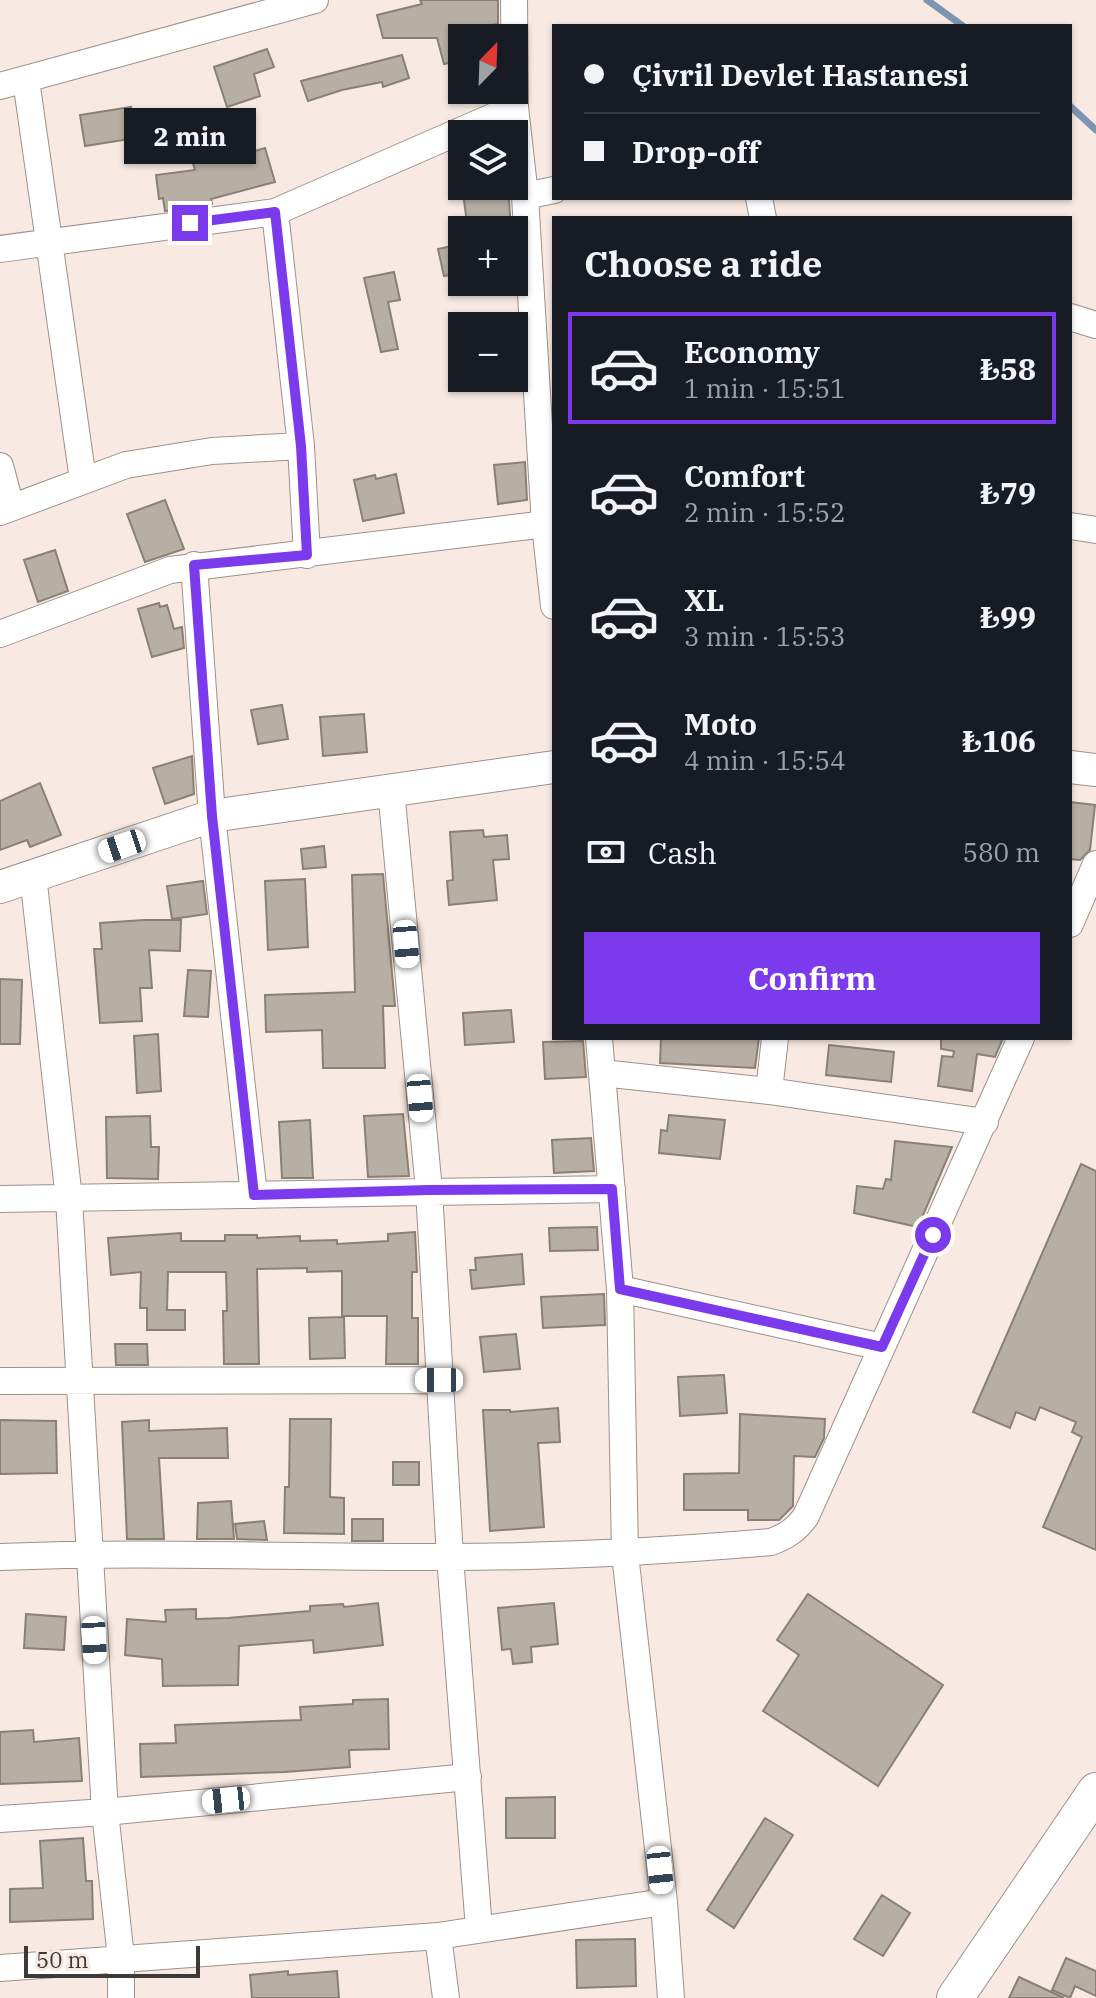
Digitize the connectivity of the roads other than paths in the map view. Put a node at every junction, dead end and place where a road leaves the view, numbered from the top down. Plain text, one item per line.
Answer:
1 (315, 0) edge
2 (514, 0) edge
3 (26, 80) junction
4 (0, 86) edge
5 (515, 107) junction
6 (516, 120) edge
7 (552, 190) edge
8 (528, 195) edge
9 (525, 200) edge
10 (275, 212) junction
11 (48, 241) junction
12 (0, 249) edge
13 (1072, 318) edge
14 (1096, 325) edge
15 (301, 446) junction
16 (0, 466) edge
17 (83, 480) junction
18 (6, 510) edge
19 (550, 524) edge
20 (1072, 526) edge
21 (1096, 530) edge
22 (307, 555) junction
23 (194, 565) junction
24 (552, 565) edge
25 (0, 634) edge
26 (552, 767) edge
27 (1072, 767) edge
28 (1096, 770) edge
29 (391, 790) junction
30 (212, 816) junction
31 (1096, 864) edge
32 (33, 875) junction
33 (0, 887) edge
34 (1072, 919) edge
35 (599, 1040) edge
36 (775, 1040) edge
37 (1020, 1040) edge
38 (602, 1073) junction
39 (769, 1091) junction
40 (985, 1122) junction
41 (612, 1189) junction
42 (429, 1190) junction
43 (254, 1195) junction
44 (0, 1199) edge
45 (69, 1199) junction
46 (620, 1289) junction
47 (882, 1347) junction
48 (79, 1380) junction
49 (439, 1380) junction
50 (0, 1381) edge
51 (89, 1553) junction
52 (625, 1554) junction
53 (0, 1557) edge
54 (450, 1557) junction
55 (468, 1777) junction
56 (1090, 1810) edge
57 (105, 1812) junction
58 (0, 1819) edge
59 (664, 1902) junction
60 (479, 1929) junction
61 (438, 1936) junction
62 (121, 1958) junction
63 (0, 1968) edge
64 (121, 1998) edge
65 (446, 1998) edge
66 (671, 1998) edge
67 (955, 1998) edge

1 - 3 street
2 - 5 street
3 - 4 street
3 - 11 street
5 - 6 street
5 - 10 street
7 - 8 street
9 - 19 street
10 - 11 street
10 - 15 street
11 - 12 street
11 - 17 street
13 - 14 street
15 - 17 street
15 - 22 street
16 - 18 street
17 - 18 street
19 - 22 street
19 - 24 street
20 - 21 street
22 - 23 street
23 - 25 street
23 - 30 street
26 - 29 street
27 - 28 street
29 - 30 street
29 - 42 street
30 - 32 street
30 - 43 street
31 - 34 street
32 - 33 street
32 - 45 street
35 - 38 street
36 - 39 street
37 - 40 street
38 - 39 street
38 - 41 street
39 - 40 street
40 - 47 street
41 - 42 street
41 - 46 street
42 - 43 street
42 - 49 street
43 - 45 street
44 - 45 street
45 - 48 street
46 - 47 street
46 - 52 street
47 - 52 street
48 - 49 street
48 - 50 street
48 - 51 street
49 - 54 street
51 - 53 street
51 - 54 street
51 - 57 street
52 - 54 street
52 - 59 street
54 - 55 street
55 - 57 street
55 - 60 street
56 - 67 main road
57 - 58 street
57 - 62 street
59 - 60 street
59 - 66 street
60 - 61 street
61 - 62 street
61 - 65 street
62 - 63 street
62 - 64 street

